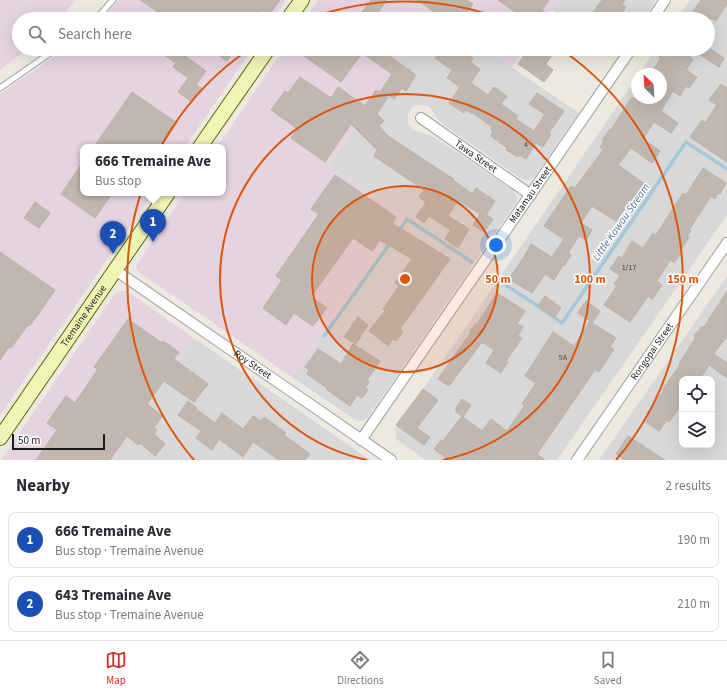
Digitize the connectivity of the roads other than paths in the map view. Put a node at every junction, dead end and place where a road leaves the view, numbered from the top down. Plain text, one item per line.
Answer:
1 (113, 0) edge
2 (302, 0) edge
3 (665, 0) edge
4 (102, 12) edge
5 (293, 12) edge
6 (657, 12) edge
7 (46, 56) edge
8 (263, 56) edge
9 (626, 56) edge
10 (0, 88) edge
11 (421, 118) dead end
12 (202, 144) edge
13 (531, 195) junction
14 (166, 196) edge
15 (727, 242) edge
16 (115, 270) junction
17 (0, 438) edge
18 (362, 440) junction
19 (391, 460) edge
20 (577, 460) edge

1 - 4 lane
2 - 5 main road
3 - 6 street
7 - 10 lane
8 - 12 main road
9 - 13 street, Matamau Street
11 - 13 street, Tawa Street
13 - 18 street, Matamau Street
14 - 16 main road, Tremaine Avenue
15 - 20 street, Rongopai Street
16 - 17 main road, Tremaine Avenue
16 - 18 street, Roy Street
18 - 19 street, Roy Street

